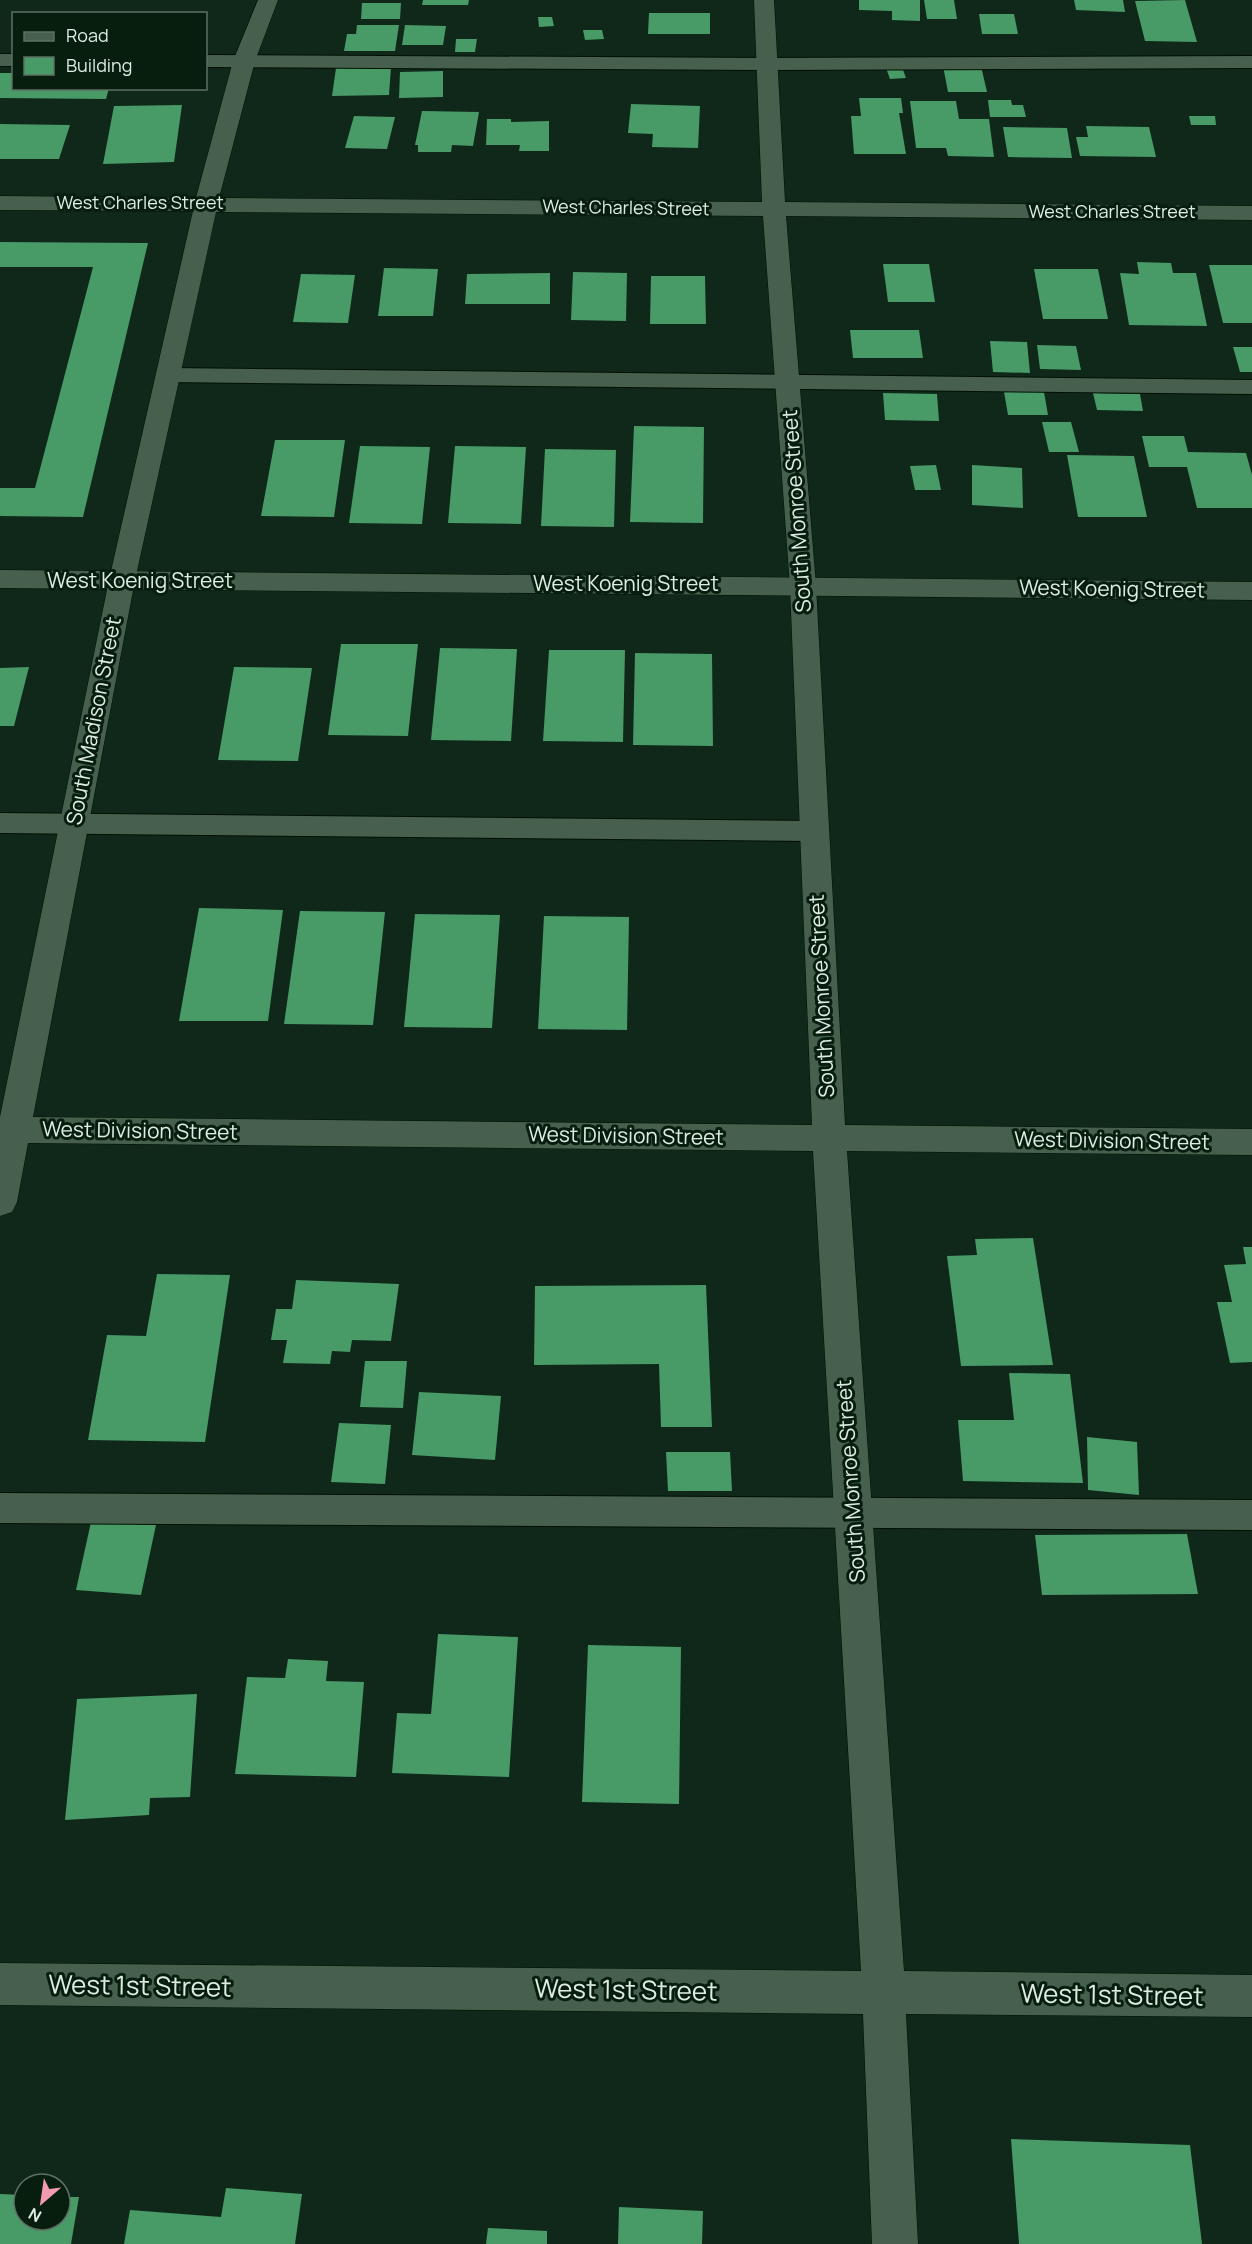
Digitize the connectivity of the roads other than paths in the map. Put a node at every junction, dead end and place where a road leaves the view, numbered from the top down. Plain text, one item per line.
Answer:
1 (268, 0) edge
2 (764, 0) edge
3 (207, 61) edge
4 (244, 61) junction
5 (1252, 62) edge
6 (767, 64) junction
7 (0, 203) edge
8 (206, 204) junction
9 (774, 209) junction
10 (1252, 213) edge
11 (168, 375) junction
12 (787, 381) junction
13 (1252, 387) edge
14 (0, 579) edge
15 (122, 580) junction
16 (803, 586) junction
17 (1252, 591) edge
18 (0, 823) edge
19 (74, 824) junction
20 (814, 831) junction
21 (8, 1130) edge
22 (829, 1138) junction
23 (1252, 1142) edge
24 (0, 1202) edge
25 (0, 1508) edge
26 (853, 1512) junction
27 (1252, 1515) edge
28 (0, 1984) edge
29 (884, 1992) junction
30 (1252, 1996) edge
31 (895, 2244) edge

1 - 4 street, South Madison Street
2 - 6 street, South Monroe Street
3 - 4 lane
4 - 6 lane
4 - 8 street, South Madison Street
5 - 6 lane
6 - 9 street, South Monroe Street
7 - 8 street, West Charles Street
8 - 9 street, West Charles Street
8 - 11 street, South Madison Street
9 - 10 street, West Charles Street
9 - 12 street, South Monroe Street
11 - 12 lane
11 - 15 street, South Madison Street
12 - 13 lane
12 - 16 street, South Monroe Street
14 - 15 street, West Koenig Street
15 - 16 street, West Koenig Street
15 - 19 street, South Madison Street
16 - 17 street, West Koenig Street
16 - 20 street, South Monroe Street
18 - 19 lane
19 - 20 lane
19 - 21 street, South Madison Street
20 - 22 street, South Monroe Street
21 - 22 street, West Division Street
21 - 24 street, South Madison Street
22 - 23 street, West Division Street
22 - 26 street, South Monroe Street
25 - 26 lane
26 - 27 lane
26 - 29 street, South Monroe Street
28 - 29 street, West 1st Street
29 - 30 street, West 1st Street
29 - 31 street, South Monroe Street

